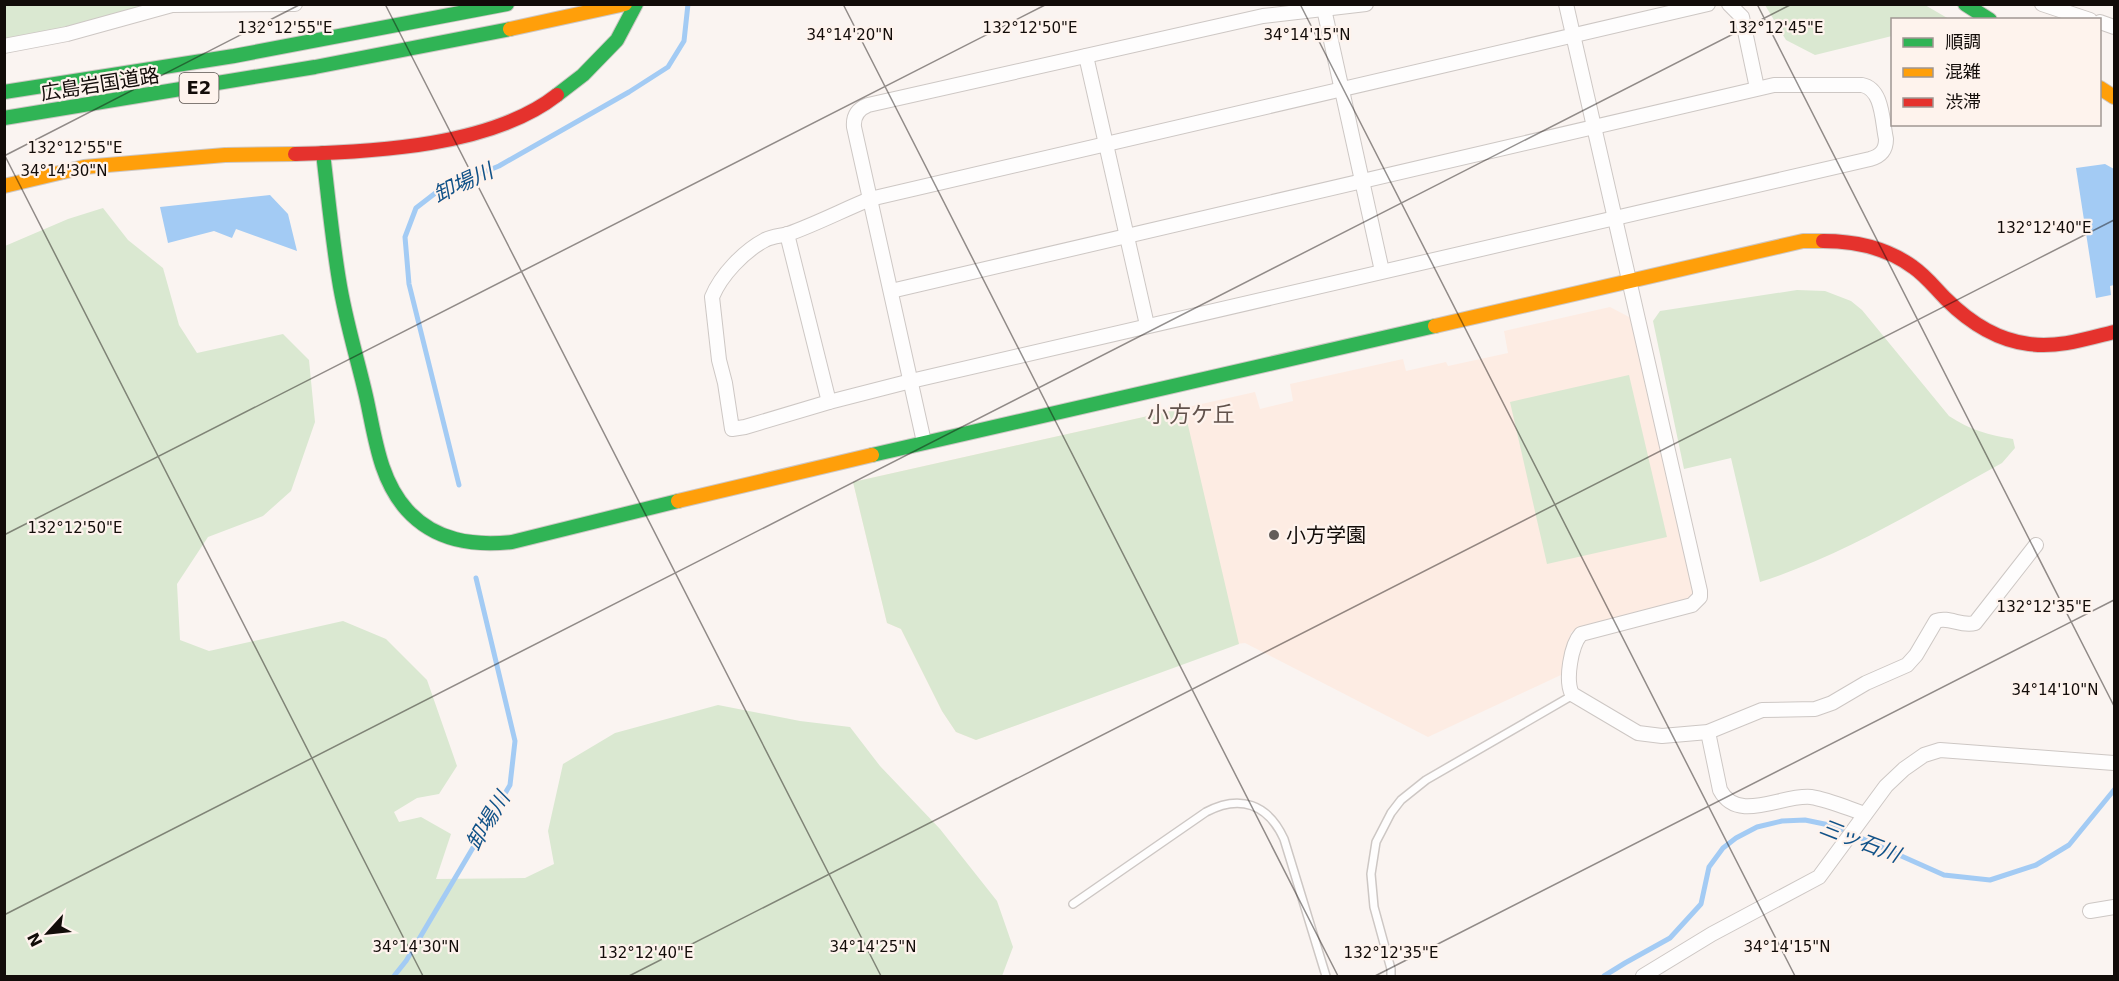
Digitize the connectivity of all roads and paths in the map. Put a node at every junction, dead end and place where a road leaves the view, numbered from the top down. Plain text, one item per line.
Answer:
1 (295, 4) edge
2 (507, 4) edge
3 (624, 4) edge
4 (636, 4) edge
5 (1366, 4) edge
6 (1566, 4) edge
7 (1708, 4) edge
8 (1729, 4) edge
9 (1965, 4) edge
10 (2042, 4) edge
11 (260, 5) edge
12 (1324, 9) junction
13 (1986, 18) edge
14 (2084, 18) edge
15 (1574, 36) junction
16 (4, 46) edge
17 (1086, 56) junction
18 (173, 66) junction
19 (14, 76) dead end
20 (1757, 88) junction
21 (1342, 89) junction
22 (2101, 89) edge
23 (4, 92) edge
24 (2115, 97) edge
25 (4, 118) edge
26 (1594, 127) junction
27 (1106, 144) junction
28 (323, 153) junction
29 (1362, 181) junction
30 (4, 186) edge
31 (870, 199) junction
32 (1615, 217) junction
33 (787, 234) junction
34 (1127, 236) junction
35 (1382, 271) junction
36 (1629, 280) junction
37 (891, 291) junction
38 (1147, 325) junction
39 (2115, 332) edge
40 (911, 381) junction
41 (829, 402) junction
42 (924, 442) junction
43 (2036, 545) dead end
44 (1573, 695) junction
45 (1708, 732) junction
46 (2115, 763) edge
47 (1863, 816) junction
48 (1073, 904) dead end
49 (2115, 907) edge
50 (2090, 911) dead end
51 (1326, 976) edge
52 (1391, 976) edge
53 (1643, 976) edge

1 - 11 street
2 - 18 main road, 広島岩国道路 / E2
3 - 25 main road, 広島岩国道路 / E2
4 - 28 main road
5 - 12 street
6 - 15 street
7 - 15 street
8 - 20 street
9 - 13 main road
10 - 14 street
11 - 16 street
12 - 17 street
12 - 21 street
15 - 21 street
15 - 26 street
17 - 27 street
17 - 31 street
18 - 19 main road
18 - 23 main road, 広島岩国道路 / E2
20 - 26 street
20 - 32 street
21 - 27 street
21 - 29 street
22 - 24 main road
26 - 29 street
26 - 32 street
27 - 31 street
27 - 34 street
28 - 30 main road
28 - 42 main road
29 - 34 street
29 - 35 street
31 - 33 street
31 - 37 street
32 - 35 street
32 - 36 street
33 - 41 street
33 - 41 street
34 - 37 street
34 - 38 street
35 - 38 street
36 - 39 main road
36 - 42 main road
36 - 44 street
37 - 40 street
38 - 40 street
40 - 41 street
40 - 42 street
43 - 45 street
44 - 45 street
44 - 52 lane
45 - 47 street
46 - 47 street
47 - 53 street
48 - 51 lane
49 - 50 street

